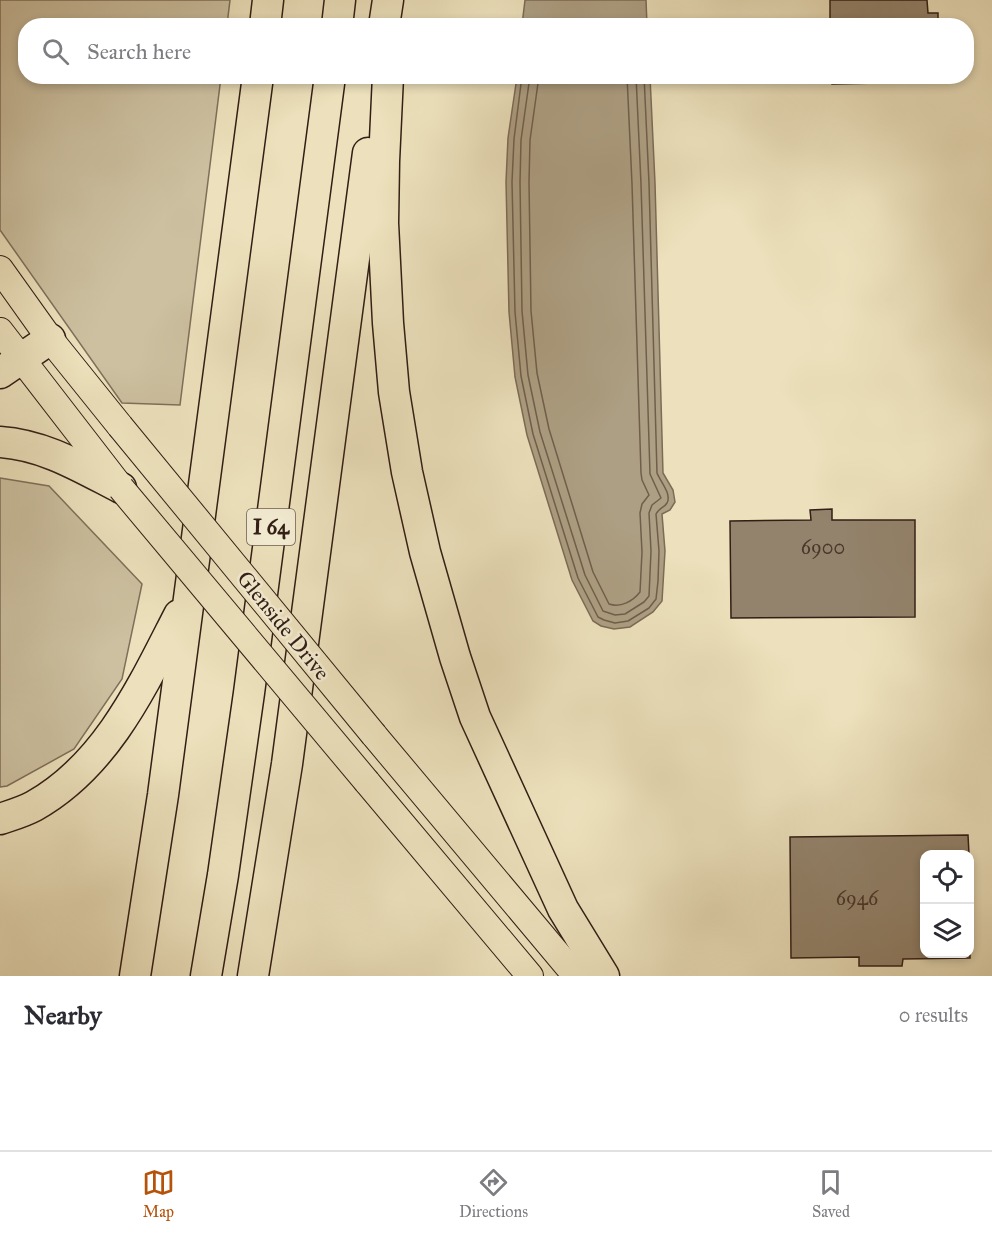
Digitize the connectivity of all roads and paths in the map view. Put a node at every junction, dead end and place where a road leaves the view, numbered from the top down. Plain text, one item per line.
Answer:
1 (268, 0) edge
2 (340, 0) edge
3 (390, 0) edge
4 (266, 18) edge
5 (338, 18) edge
6 (386, 18) edge
7 (391, 18) edge
8 (257, 84) edge
9 (329, 84) edge
10 (377, 84) edge
11 (388, 84) edge
12 (0, 269) edge
13 (0, 331) edge
14 (50, 339) junction
15 (10, 365) edge
16 (0, 442) edge
17 (121, 488) junction
18 (189, 596) junction
19 (0, 819) edge
20 (262, 924) junction
21 (135, 976) edge
22 (206, 976) edge
23 (253, 976) edge
24 (258, 976) edge
25 (530, 976) edge
26 (576, 976) edge
27 (604, 976) edge

1 - 4 highway
2 - 5 highway
3 - 6 highway
3 - 7 highway
8 - 18 highway
9 - 22 highway, I 64
10 - 20 highway
11 - 27 highway
12 - 14 main road, Glenside Drive
13 - 15 main road, Glenside Drive
14 - 15 highway
14 - 26 main road, Glenside Drive, bridge
15 - 17 main road, Glenside Drive
16 - 17 highway
17 - 25 main road, Glenside Drive, bridge
18 - 19 highway
18 - 21 highway
20 - 23 highway
20 - 24 highway

